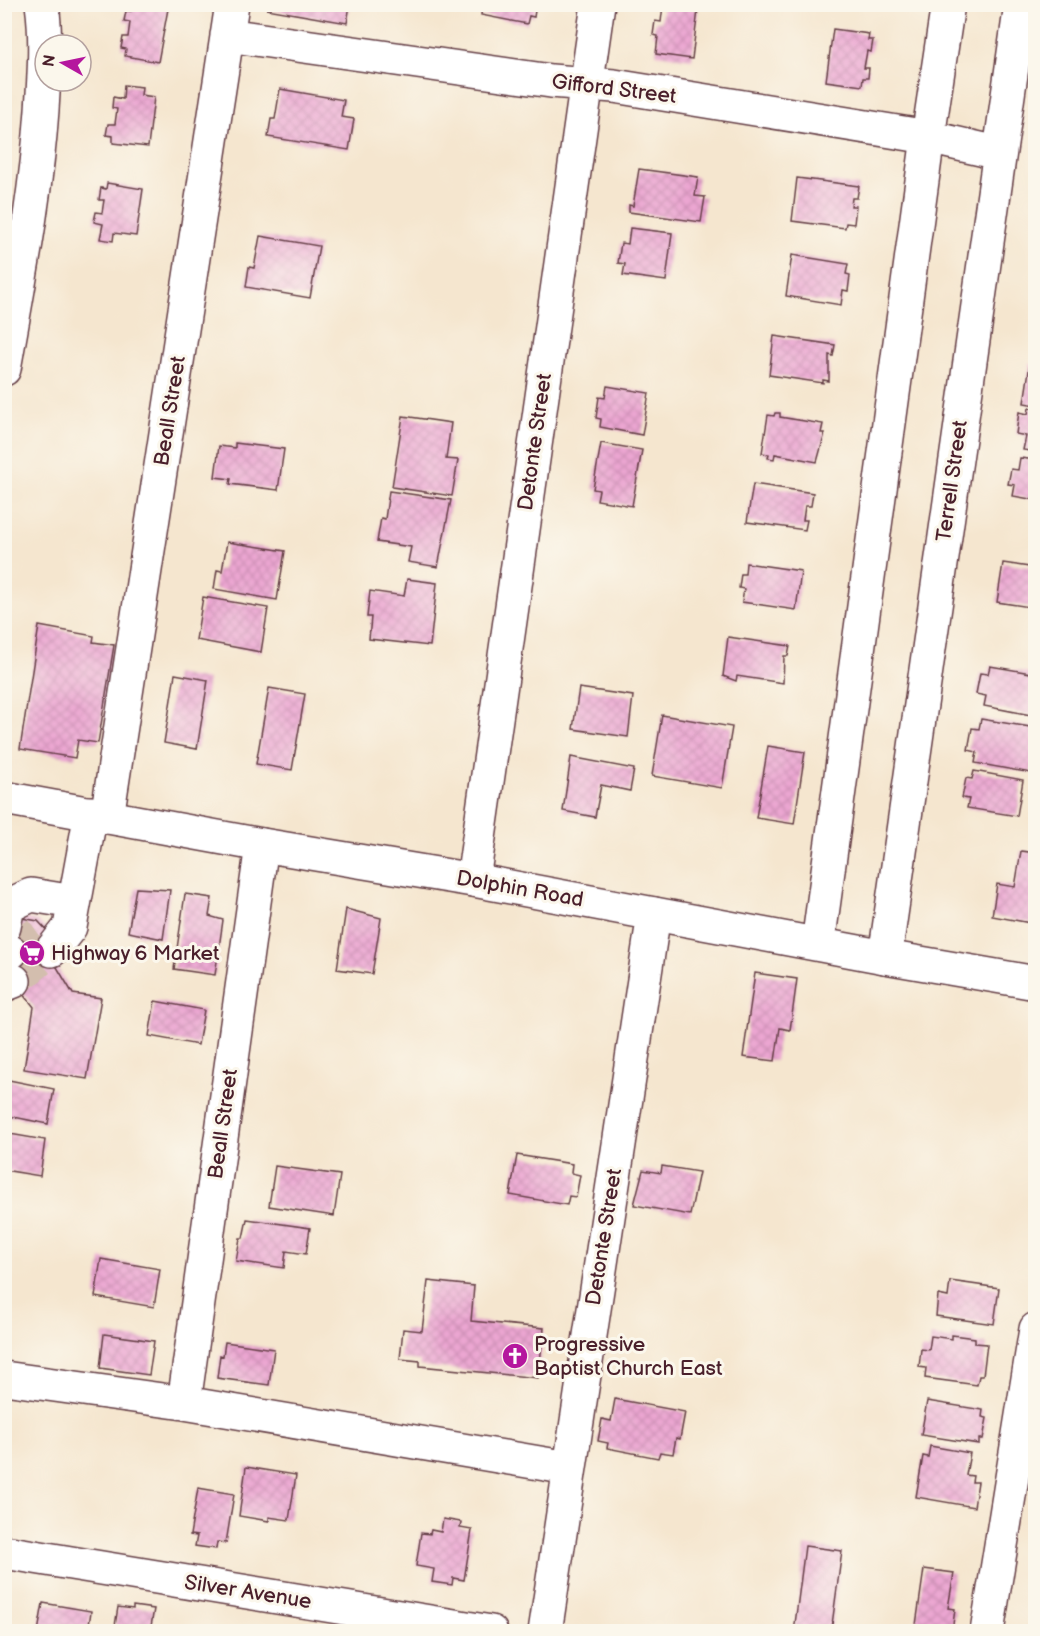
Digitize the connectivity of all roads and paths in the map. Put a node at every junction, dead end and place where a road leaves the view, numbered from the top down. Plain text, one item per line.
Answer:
1 (42, 4) edge
2 (598, 4) edge
3 (948, 4) edge
4 (1021, 4) edge
5 (230, 20) edge
6 (586, 83) junction
7 (928, 137) junction
8 (998, 153) junction
9 (4, 369) edge
10 (4, 798) edge
11 (99, 815) junction
12 (262, 845) junction
13 (473, 880) junction
14 (69, 902) junction
15 (654, 914) junction
16 (49, 939) tunnel mouth
17 (818, 944) junction
18 (885, 957) junction
19 (8, 960) edge
20 (1035, 983) edge
21 (1035, 1329) edge
22 (4, 1378) edge
23 (184, 1403) junction
24 (569, 1468) junction
25 (4, 1552) edge
26 (491, 1632) edge
27 (545, 1632) edge
28 (987, 1632) edge

1 - 9 street
2 - 6 street, Detonte Street
3 - 7 street
4 - 8 street, Terrell Street
5 - 6 street, Gifford Street
5 - 11 street, Beall Street
6 - 7 street, Gifford Street
6 - 13 street, Detonte Street
7 - 8 street, Gifford Street
7 - 17 street
8 - 18 street, Terrell Street
10 - 11 street, Dolphin Road
11 - 12 street, Dolphin Road
11 - 14 street, Beall Street
12 - 13 street, Dolphin Road
12 - 23 street, Beall Street
13 - 15 street, Dolphin Road
14 - 16 street, Beall Street
14 - 19 street
15 - 17 street, Dolphin Road
15 - 24 street, Detonte Street
17 - 18 street, Dolphin Road
18 - 20 street, Dolphin Road
21 - 28 street
22 - 23 street
23 - 24 street
24 - 27 street, Detonte Street
25 - 26 street, Silver Avenue

